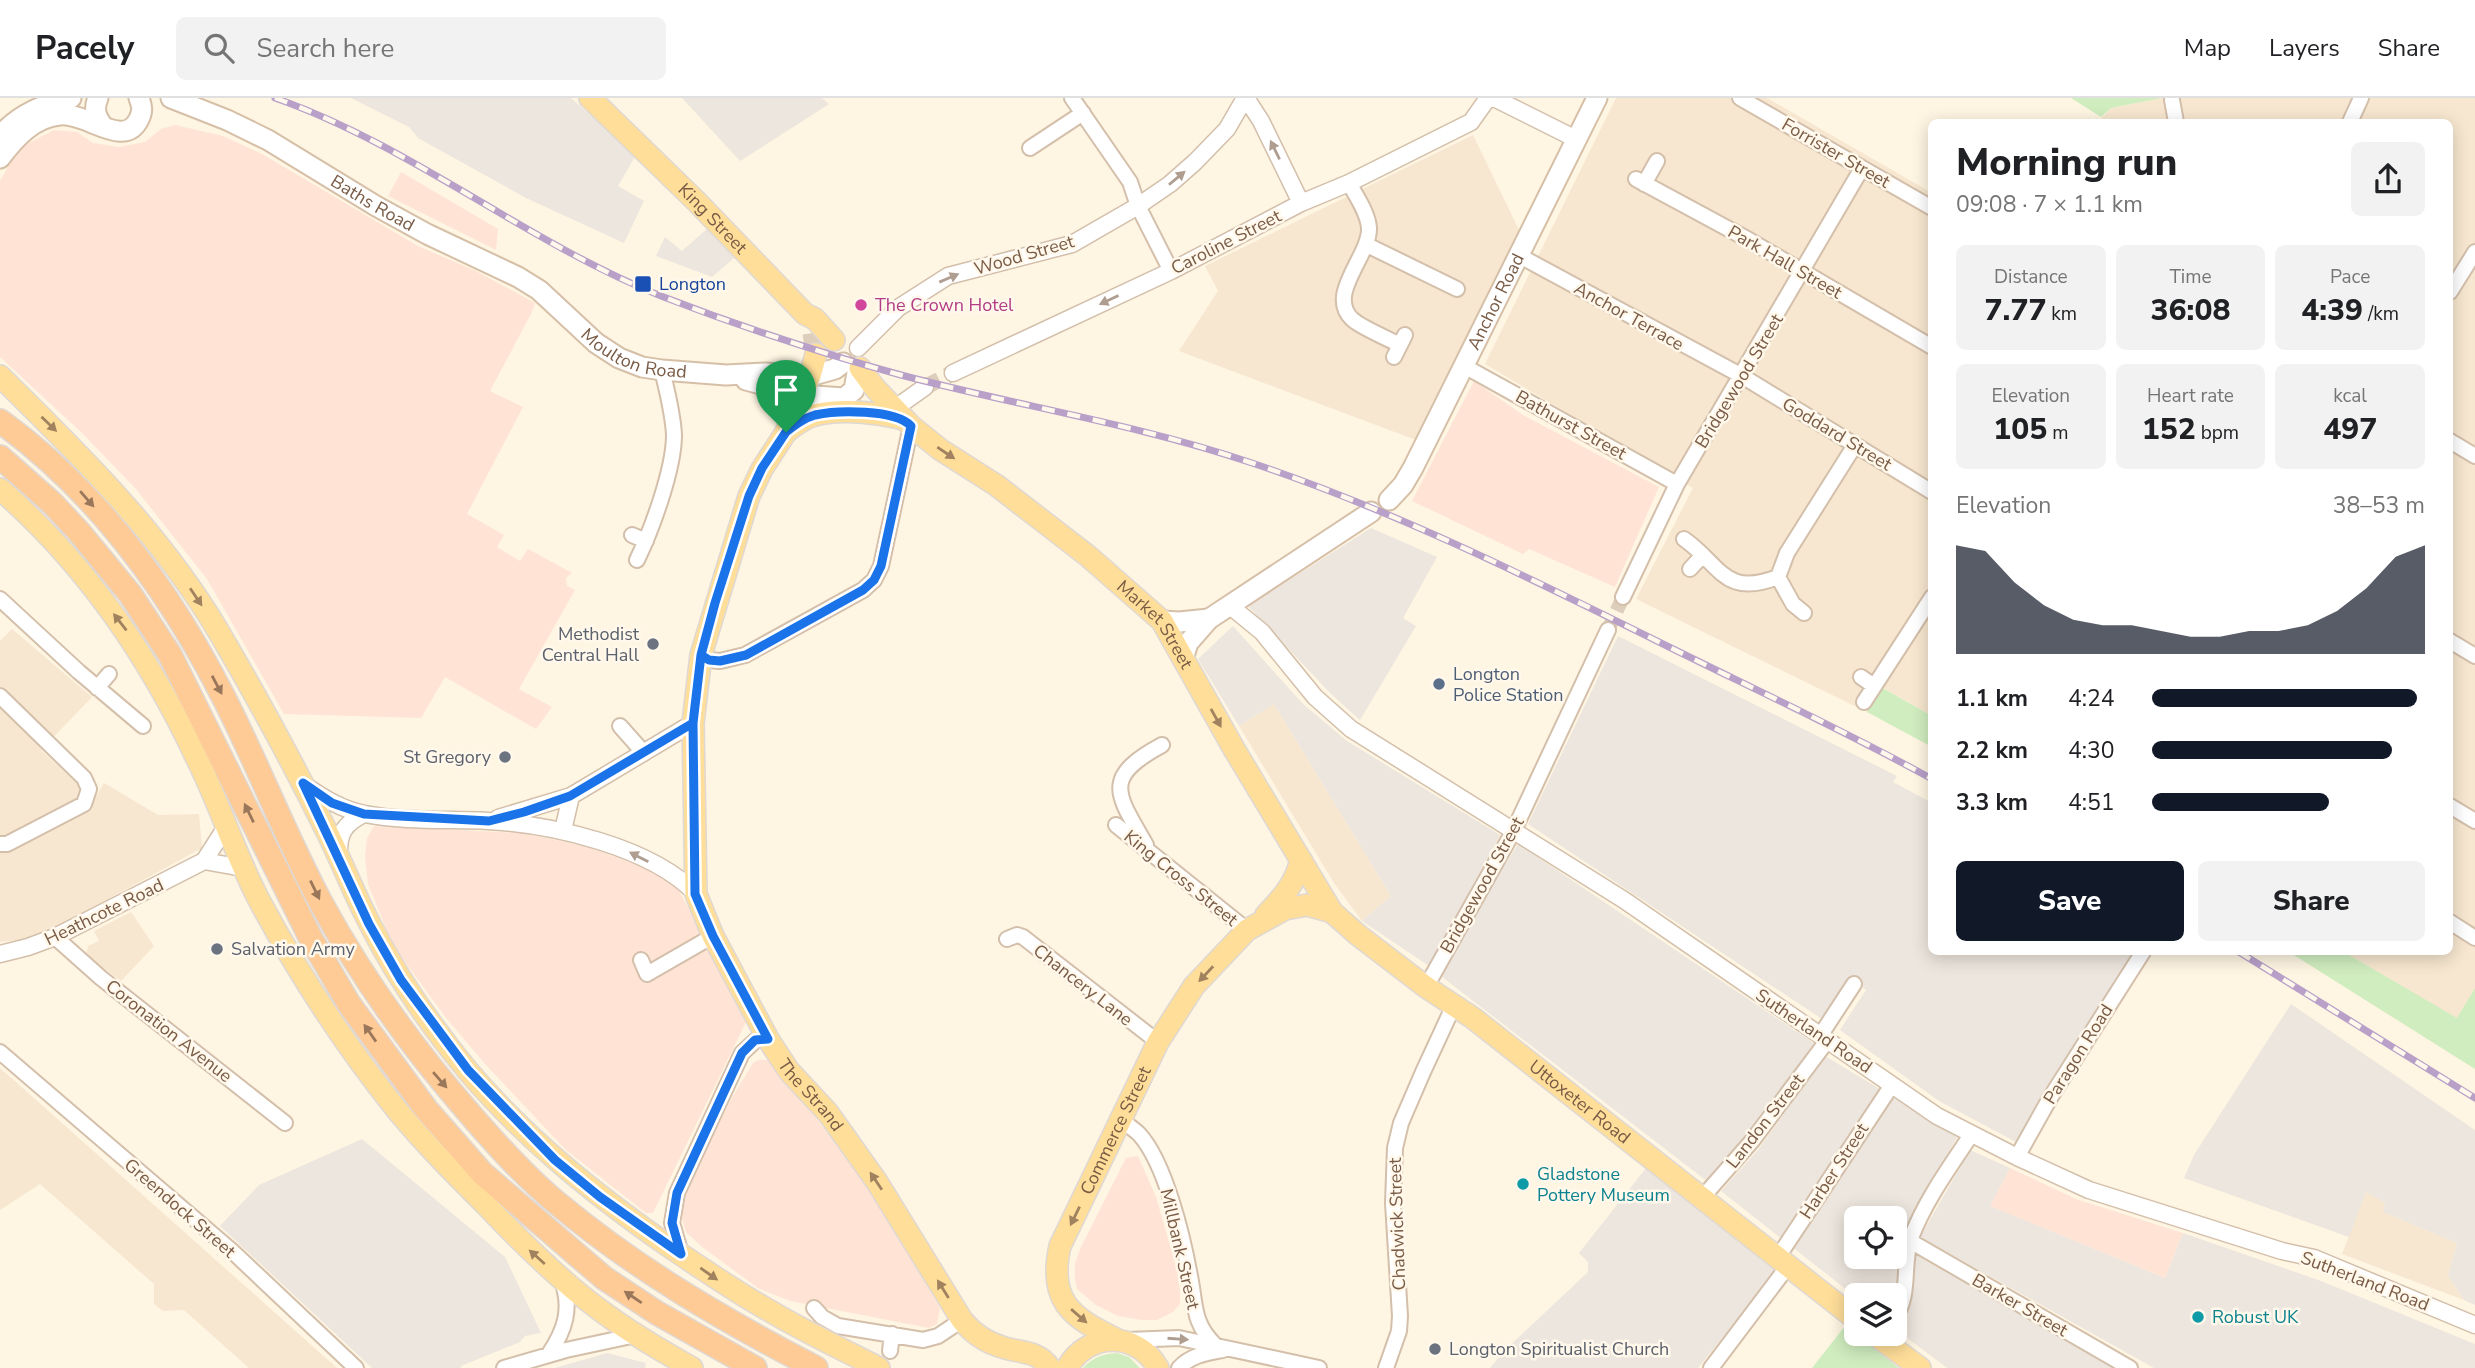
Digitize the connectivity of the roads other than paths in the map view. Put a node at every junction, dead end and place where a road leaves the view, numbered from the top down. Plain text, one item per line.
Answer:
1 (71, 98) edge
2 (98, 98) edge
3 (139, 98) edge
4 (590, 98) edge
5 (1072, 98) edge
6 (1246, 98) edge
7 (1488, 98) edge
8 (1494, 98) edge
9 (1597, 98) edge
10 (1740, 98) edge
11 (2361, 98) edge
12 (2172, 100) dead end
13 (178, 101) edge
14 (1083, 113) junction
15 (2176, 119) edge
16 (2351, 119) edge
17 (139, 120) junction
18 (103, 126) junction
19 (0, 136) edge
20 (1576, 139) junction
21 (1030, 148) dead end
22 (0, 158) edge
23 (1657, 161) dead end
24 (1862, 168) junction
25 (1349, 183) junction
26 (1301, 203) junction
27 (1138, 206) junction
28 (1928, 206) edge
29 (1367, 245) junction
30 (2474, 254) edge
31 (1518, 255) junction
32 (1171, 271) junction
33 (1803, 272) junction
34 (2453, 287) edge
35 (1457, 289) dead end
36 (556, 304) joint
37 (811, 334) junction
38 (834, 340) dead end
39 (1928, 345) edge
40 (1400, 346) dead end
41 (855, 361) junction
42 (1464, 366) junction
43 (662, 370) junction
44 (953, 373) tunnel mouth
45 (0, 376) edge
46 (1742, 376) junction
47 (806, 385) junction
48 (925, 387) tunnel mouth
49 (904, 418) junction
50 (0, 421) edge
51 (786, 432) junction
52 (1855, 445) junction
53 (2453, 447) edge
54 (2475, 456) edge
55 (0, 457) edge
56 (1677, 484) junction
57 (0, 489) edge
58 (1928, 490) edge
59 (1388, 500) dead end
60 (1371, 512) dead end
61 (632, 535) dead end
62 (1684, 539) dead end
63 (646, 541) junction
64 (1702, 556) junction
65 (638, 560) dead end
66 (1689, 569) dead end
67 (1778, 578) junction
68 (1623, 597) tunnel mouth
69 (1928, 603) edge
70 (1229, 605) junction
71 (3, 609) edge
72 (1804, 613) dead end
73 (1209, 619) junction
74 (1162, 621) junction
75 (1608, 630) tunnel mouth
76 (2453, 643) edge
77 (701, 655) junction
78 (2475, 656) edge
79 (1183, 659) junction
80 (109, 674) dead end
81 (1861, 677) dead end
82 (1874, 686) junction
83 (97, 688) junction
84 (0, 696) edge
85 (1864, 702) dead end
86 (693, 723) junction
87 (143, 726) dead end
88 (620, 726) dead end
89 (1162, 746) dead end
90 (644, 753) junction
91 (303, 783) junction
92 (570, 796) junction
93 (2453, 808) edge
94 (364, 814) junction
95 (489, 821) junction
96 (2475, 821) edge
97 (1115, 825) dead end
98 (226, 827) junction
99 (1514, 830) junction
100 (561, 831) junction
101 (0, 844) edge
102 (1150, 852) junction
103 (340, 858) junction
104 (1301, 860) junction
105 (204, 861) junction
106 (243, 868) junction
107 (695, 894) junction
108 (1332, 912) junction
109 (2453, 924) edge
110 (1251, 928) junction
111 (713, 936) junction
112 (55, 937) junction
113 (2475, 938) edge
114 (1007, 939) dead end
115 (0, 954) edge
116 (2141, 955) edge
117 (641, 960) dead end
118 (1854, 984) dead end
119 (1426, 986) junction
120 (1454, 1005) junction
121 (768, 1039) junction
122 (1824, 1039) junction
123 (1158, 1042) junction
124 (2, 1059) edge
125 (1892, 1085) junction
126 (1122, 1120) junction
127 (285, 1123) dead end
128 (1971, 1135) junction
129 (2017, 1157) junction
130 (1701, 1199) junction
131 (1910, 1241) junction
132 (681, 1254) junction
133 (1783, 1261) junction
134 (561, 1278) junction
135 (1905, 1283) edge
136 (814, 1308) dead end
137 (1844, 1310) edge
138 (962, 1320) junction
139 (2475, 1325) edge
140 (636, 1335) junction
141 (892, 1335) junction
142 (1119, 1340) junction
143 (1215, 1345) junction
144 (1893, 1346) edge
145 (1232, 1348) junction
146 (549, 1354) junction
147 (884, 1360) edge
148 (356, 1368) edge
149 (504, 1368) edge
150 (692, 1368) edge
151 (755, 1368) edge
152 (816, 1368) edge
153 (1050, 1368) edge
154 (1067, 1368) edge
155 (1158, 1368) edge
156 (1179, 1368) edge
157 (1319, 1368) edge
158 (1386, 1368) edge
159 (1711, 1368) edge
160 (1920, 1368) edge
161 (2130, 1368) edge

1 - 19 main road
2 - 18 main road
3 - 17 main road
4 - 37 main road, King Street
5 - 14 street
26 -> 6 street
27 -> 6 street, Wood Street
7 - 25 street, Caroline Street
8 - 20 street
9 - 20 main road, Anchor Road
10 - 24 street, Forrister Street
11 - 16 street
12 - 15 street
13 - 17 main road, Baths Road
13 - 36 main road, Baths Road
14 - 21 street
14 - 27 street
17 - 18 main road, Baths Road
18 - 22 main road, Baths Road
20 - 31 main road, Anchor Road
23 - 33 street, Park Hall Street
24 - 28 street, Forrister Street
24 - 33 street, Bridgewood Street
25 - 26 street, Caroline Street
25 - 29 street
26 - 32 street, Caroline Street
27 - 32 street
41 -> 27 street, Wood Street
29 - 35 street
29 - 40 street
30 - 34 street
31 - 42 main road, Anchor Road
31 - 46 street, Anchor Terrace
32 -> 44 street, Caroline Street
33 - 39 street, Park Hall Street
33 - 46 street, Bridgewood Street
36 - 43 main road, Moulton Road
37 - 38 main road, King Street
37 - 47 main road, The Strand
41 - 47 main road
41 - 47 main road, Moulton Road
41 - 49 main road, Market Street
42 - 56 street, Bathurst Street
42 - 59 main road, Anchor Road
43 - 47 main road, Moulton Road
43 - 63 street
45 -> 91 main road
46 - 52 street, Goddard Street
46 - 56 street, Bridgewood Street
47 - 51 main road, The Strand
48 - 49 street
49 - 51 main road
49 -> 74 main road, Market Street
49 - 77 street
50 -> 152 highway
51 - 77 main road, The Strand
52 - 58 street, Goddard Street
52 - 67 street
53 - 54 street
151 -> 55 highway
56 - 68 street, Bridgewood Street
98 -> 57 main road
60 - 70 main road
61 - 63 street
62 - 64 street
63 - 65 street
64 - 66 street
64 - 67 street
67 - 72 street
69 - 82 street
70 - 73 main road
70 - 99 street, Sutherland Road
71 - 83 street
73 - 74 main road
73 - 79 main road
74 - 79 main road, Market Street
75 - 99 street, Bridgewood Street
76 - 78 street
77 - 86 main road, The Strand
79 -> 104 main road, Market Street
80 - 83 street
81 - 82 street
82 - 85 street
83 - 87 street
84 - 101 street
86 - 90 street
86 - 107 main road, The Strand
88 - 90 street
89 - 102 street
90 - 92 street
91 - 94 street
91 - 103 main road
92 - 95 street
92 - 100 street
93 - 96 street
94 - 95 street
94 - 103 street
95 - 100 street
97 - 102 street, King Cross Street
98 - 105 street
98 - 106 main road
99 - 119 street, Bridgewood Street
99 - 122 street, Sutherland Road
107 -> 100 street
102 - 110 street, King Cross Street
103 - 132 main road
104 - 108 main road, Market Street
104 - 110 main road, Commerce Street
105 - 106 street
105 - 112 street, Heathcote Road
134 -> 106 main road
107 - 111 main road, The Strand
108 - 110 main road, Commerce Street
108 - 119 main road, Uttoxeter Road
109 - 113 street
110 -> 123 main road, Commerce Street
111 - 117 street
111 - 121 main road, The Strand
112 - 115 street, Heathcote Road
112 - 127 street, Coronation Avenue
114 - 123 street, Chancery Lane
116 - 129 street, Paragon Road
118 - 122 street, Landon Street
119 - 120 main road, Uttoxeter Road
120 - 130 main road, Uttoxeter Road
120 - 158 street, Chadwick Street
121 - 132 street
138 -> 121 main road, The Strand
122 - 125 street, Sutherland Road
122 - 130 street, Landon Street
123 - 126 main road, Commerce Street
124 - 148 street, Greendock Street
125 - 128 street, Sutherland Road
125 - 133 street, Harber Street
126 -> 142 main road, Commerce Street
126 - 143 street, Millbank Street
128 - 129 street, Sutherland Road
128 - 131 street
129 - 139 street, Sutherland Road
130 - 133 main road, Uttoxeter Road
131 - 135 street
131 - 161 street, Barker Street
132 -> 147 main road
133 - 137 main road, Uttoxeter Road
133 - 159 street, Harber Street
134 - 140 main road
134 - 146 street
136 - 141 street
138 - 141 street
138 - 153 main road, The Strand
140 - 146 street
140 - 150 main road
141 - 147 street
142 -> 143 street
142 - 154 main road
142 - 155 main road, Commerce Street
143 - 145 street
144 - 160 main road
145 - 156 street
145 - 157 street
146 - 149 street

